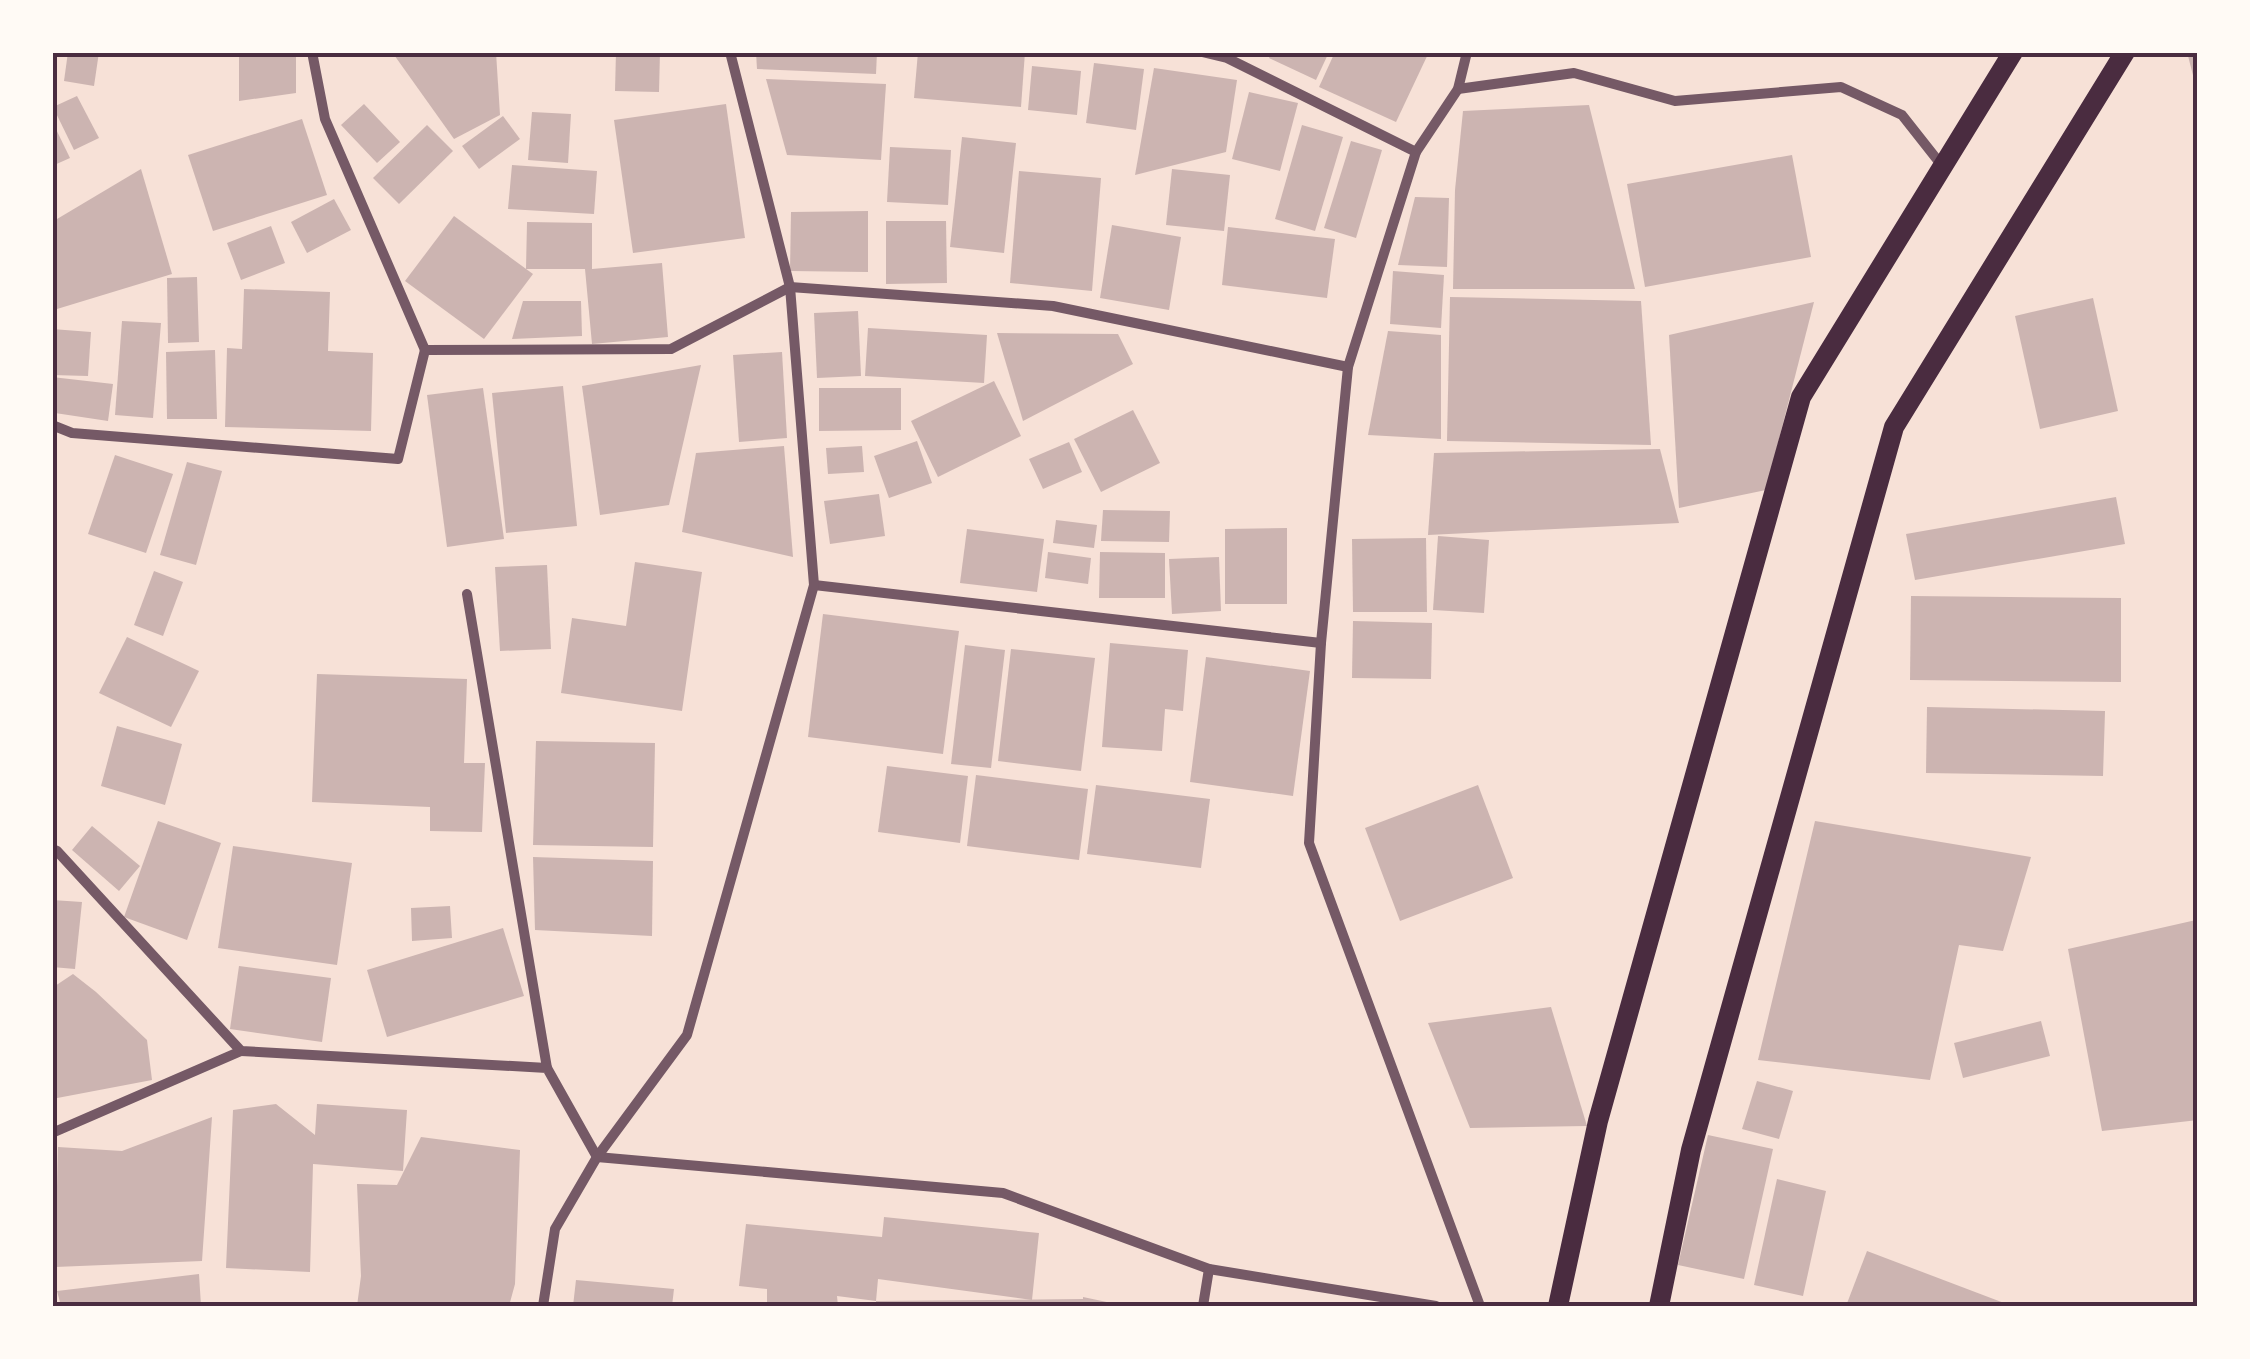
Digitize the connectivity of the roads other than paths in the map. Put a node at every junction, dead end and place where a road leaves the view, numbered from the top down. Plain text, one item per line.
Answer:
1 (312, 52) edge
2 (730, 52) edge
3 (1202, 52) edge
4 (1467, 52) edge
5 (2013, 52) edge
6 (2125, 52) edge
7 (1458, 89) junction
8 (1416, 152) junction
9 (1943, 167) junction
10 (790, 287) junction
11 (424, 350) junction
12 (1348, 367) junction
13 (52, 424) edge
14 (814, 585) junction
15 (468, 594) dead end
16 (1321, 643) junction
17 (52, 849) edge
18 (240, 1051) junction
19 (547, 1068) junction
20 (52, 1133) edge
21 (597, 1157) junction
22 (1209, 1269) junction
23 (543, 1306) edge
24 (1203, 1306) edge
25 (1436, 1306) edge
26 (1480, 1306) edge
27 (1558, 1306) edge
28 (1658, 1306) edge

1 - 11 street
2 - 10 street
3 - 8 street
4 - 7 street
5 - 9 main road
6 - 28 main road
7 - 8 street
7 - 9 street
8 - 12 street
9 - 27 main road
10 - 11 street
10 - 12 street
10 - 14 street
11 - 13 street
12 - 16 street
14 - 16 street
14 - 21 street
15 - 19 street
16 - 26 street
17 - 18 street
18 - 19 street
18 - 20 street
19 - 21 street
21 - 22 street
21 - 23 street
22 - 24 street
22 - 25 street

